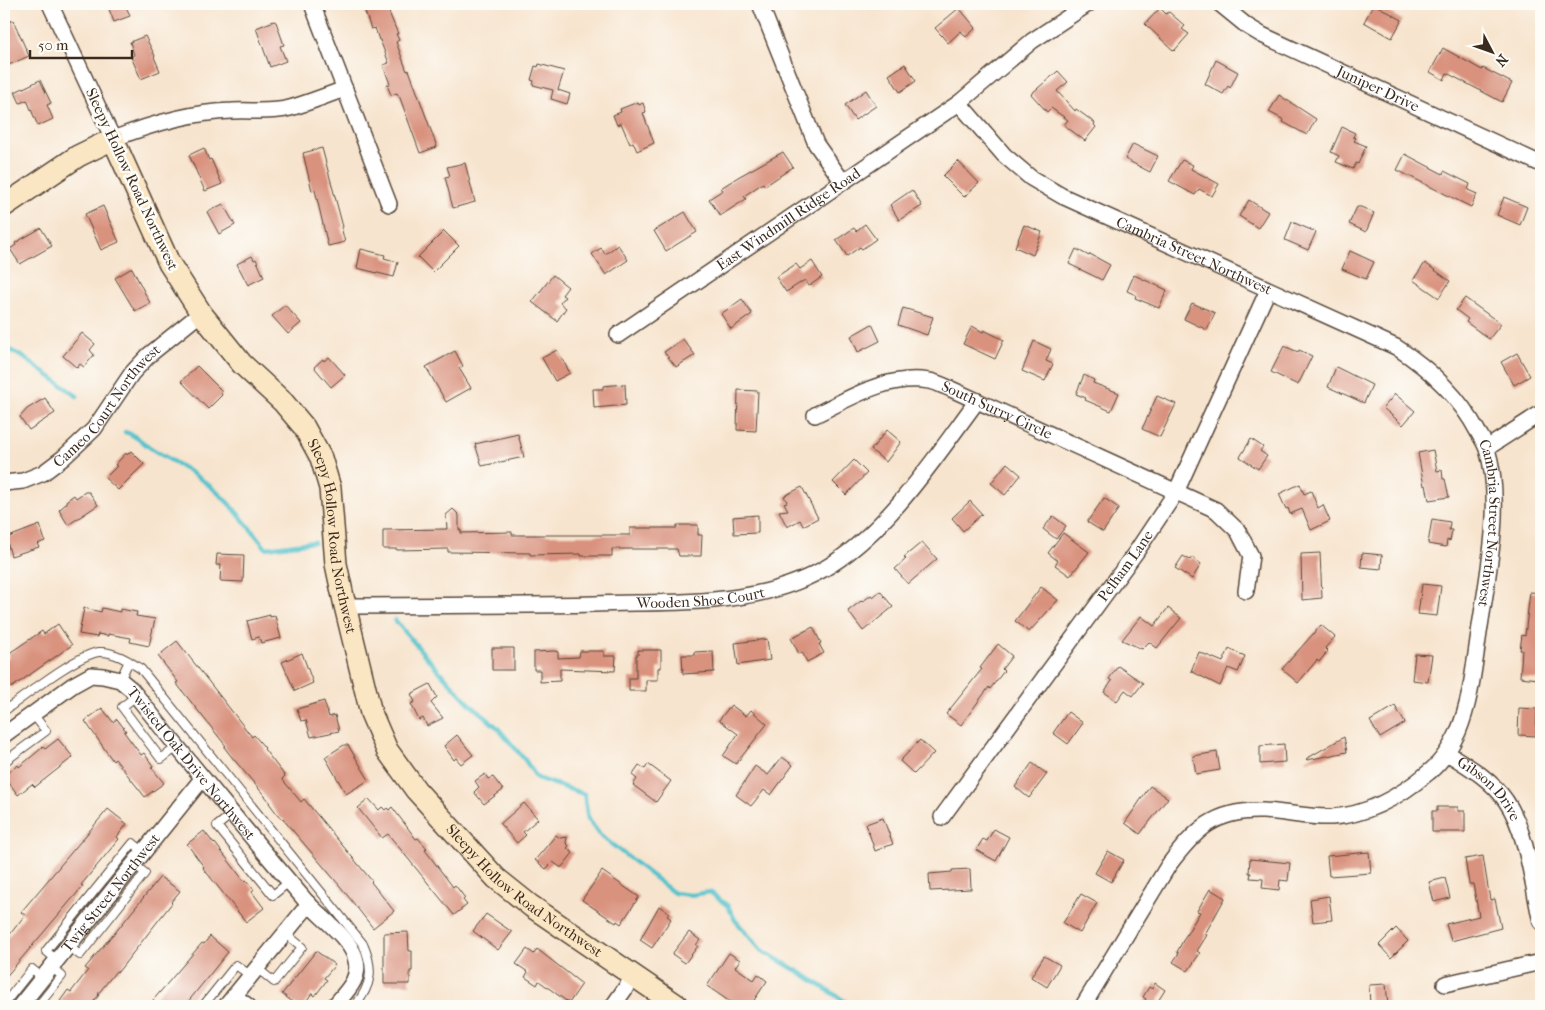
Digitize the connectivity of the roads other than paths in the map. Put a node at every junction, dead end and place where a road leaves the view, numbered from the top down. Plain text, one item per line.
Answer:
1 (50, 4) edge
2 (312, 4) edge
3 (760, 4) edge
4 (1088, 4) edge
5 (1220, 4) edge
6 (344, 89) junction
7 (959, 103) junction
8 (113, 139) junction
9 (1541, 164) edge
10 (843, 182) junction
11 (388, 204) dead end
12 (4, 206) edge
13 (1268, 290) junction
14 (201, 314) junction
15 (618, 335) dead end
16 (977, 400) junction
17 (1541, 413) edge
18 (815, 415) dead end
19 (1487, 448) junction
20 (4, 484) edge
21 (1176, 492) junction
22 (1246, 591) dead end
23 (345, 606) junction
24 (84, 657) junction
25 (129, 661) junction
26 (91, 675) junction
27 (120, 680) junction
28 (4, 711) edge
29 (33, 714) junction
30 (4, 735) edge
31 (1447, 753) junction
32 (4, 762) edge
33 (202, 779) junction
34 (241, 812) junction
35 (942, 817) dead end
36 (144, 852) junction
37 (134, 864) junction
38 (289, 882) junction
39 (101, 894) junction
40 (309, 904) junction
41 (100, 919) junction
42 (1541, 922) edge
43 (285, 933) junction
44 (354, 943) junction
45 (1541, 962) edge
46 (50, 969) junction
47 (254, 972) junction
48 (634, 976) junction
49 (1445, 984) dead end
50 (360, 985) junction
51 (230, 1001) edge
52 (4, 1004) edge
53 (20, 1006) edge
54 (38, 1006) edge
55 (203, 1006) edge
56 (248, 1006) edge
57 (334, 1006) edge
58 (355, 1006) edge
59 (612, 1006) edge
60 (678, 1006) edge
61 (1083, 1006) edge

1 - 8 street, Sleepy Hollow Road Northwest
2 - 6 street
3 - 10 street
4 - 7 street, East Windmill Ridge Road
5 - 9 street, Juniper Drive
6 - 8 street
6 - 11 street
7 - 10 street, East Windmill Ridge Road
7 - 13 street, Cambria Street Northwest
8 - 12 street
8 - 14 street, Sleepy Hollow Road Northwest
10 - 15 street, East Windmill Ridge Road
13 - 19 street, Cambria Street Northwest
13 - 21 street, Pelham Lane
14 - 20 street, Cameo Court Northwest
14 - 23 street, Sleepy Hollow Road Northwest
16 - 18 street, South Surry Circle
16 - 21 street, South Surry Circle
16 - 23 street, Wooden Shoe Court
17 - 19 street
19 - 31 street, Cambria Street Northwest
21 - 22 street, South Surry Circle
21 - 35 street, Pelham Lane
23 - 48 street, Sleepy Hollow Road Northwest
24 - 25 lane
24 - 26 lane
24 - 28 lane
25 - 27 lane
25 - 34 lane
26 - 27 street, Twisted Oak Drive Northwest
26 - 29 street
27 - 33 street, Twisted Oak Drive Northwest
29 - 30 street
29 - 32 lane
31 - 42 street, Gibson Drive
31 - 61 street, Cambria Street Northwest
33 - 34 street, Twisted Oak Drive Northwest
33 - 36 street, Twig Street Northwest
34 - 38 street, Twisted Oak Drive Northwest
34 - 38 lane
34 - 44 lane
36 - 37 street, Twig Street Northwest
36 - 39 lane
37 - 39 street, Twig Street Northwest
37 - 41 lane
38 - 40 street, Twisted Oak Drive Northwest
39 - 41 street, Twig Street Northwest
39 - 46 lane
40 - 43 street
40 - 44 street, Twisted Oak Drive Northwest
41 - 46 street, Twig Street Northwest
43 - 47 street
43 - 47 lane
44 - 50 street
45 - 49 street
46 - 52 lane
46 - 53 street, Twig Street Northwest
46 - 54 lane
47 - 51 street
47 - 55 lane
48 - 59 street
48 - 60 street, Sleepy Hollow Road Northwest
50 - 57 street
50 - 58 lane
51 - 56 street

